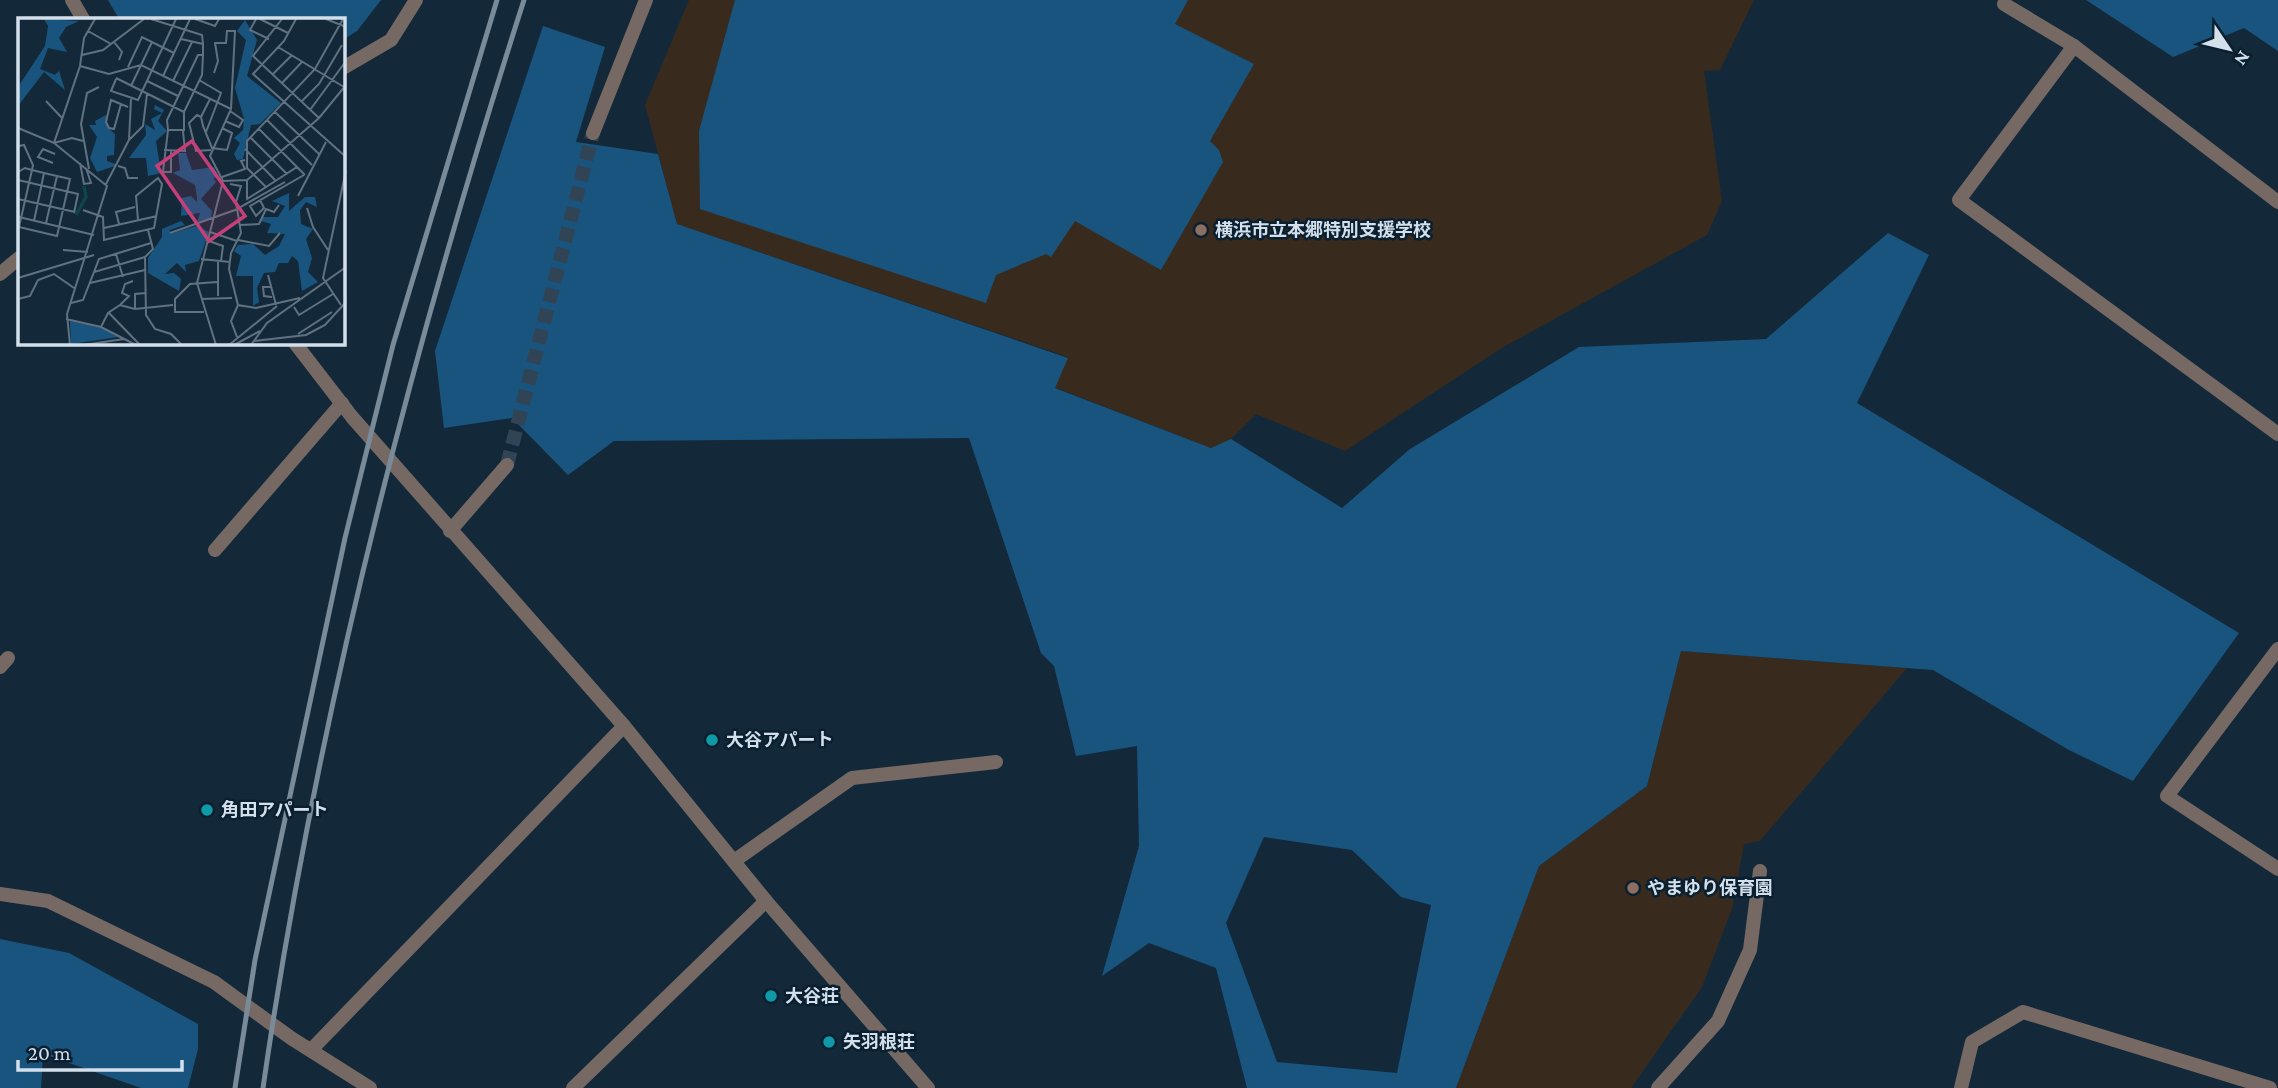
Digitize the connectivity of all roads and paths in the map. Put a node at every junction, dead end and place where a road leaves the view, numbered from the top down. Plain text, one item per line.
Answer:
1 (72, 0) edge
2 (416, 0) edge
3 (646, 0) edge
4 (2004, 4) dead end
5 (82, 18) edge
6 (2074, 46) junction
7 (345, 67) edge
8 (593, 133) tunnel mouth
9 (2278, 202) edge
10 (18, 259) edge
11 (0, 274) edge
12 (297, 345) edge
13 (342, 403) junction
14 (2278, 434) edge
15 (507, 465) tunnel mouth
16 (450, 531) junction
17 (215, 550) dead end
18 (2278, 649) edge
19 (624, 726) junction
20 (996, 762) dead end
21 (734, 861) junction
22 (2278, 869) edge
23 (1760, 871) dead end
24 (0, 894) edge
25 (766, 901) junction
26 (312, 1049) junction
27 (370, 1088) edge
28 (573, 1088) edge
29 (928, 1088) edge
30 (1658, 1088) edge
31 (1961, 1088) edge
32 (2270, 1088) edge

1 - 5 street
2 - 7 street
3 - 8 street
4 - 6 street
6 - 9 street
6 - 14 street
10 - 11 street
12 - 13 street
13 - 16 street
13 - 17 street
15 - 16 street
16 - 19 street
18 - 22 street
19 - 21 street
19 - 26 street
20 - 21 street
21 - 25 street
23 - 30 street
24 - 26 street
25 - 28 street
25 - 29 street
26 - 27 street
31 - 32 street

